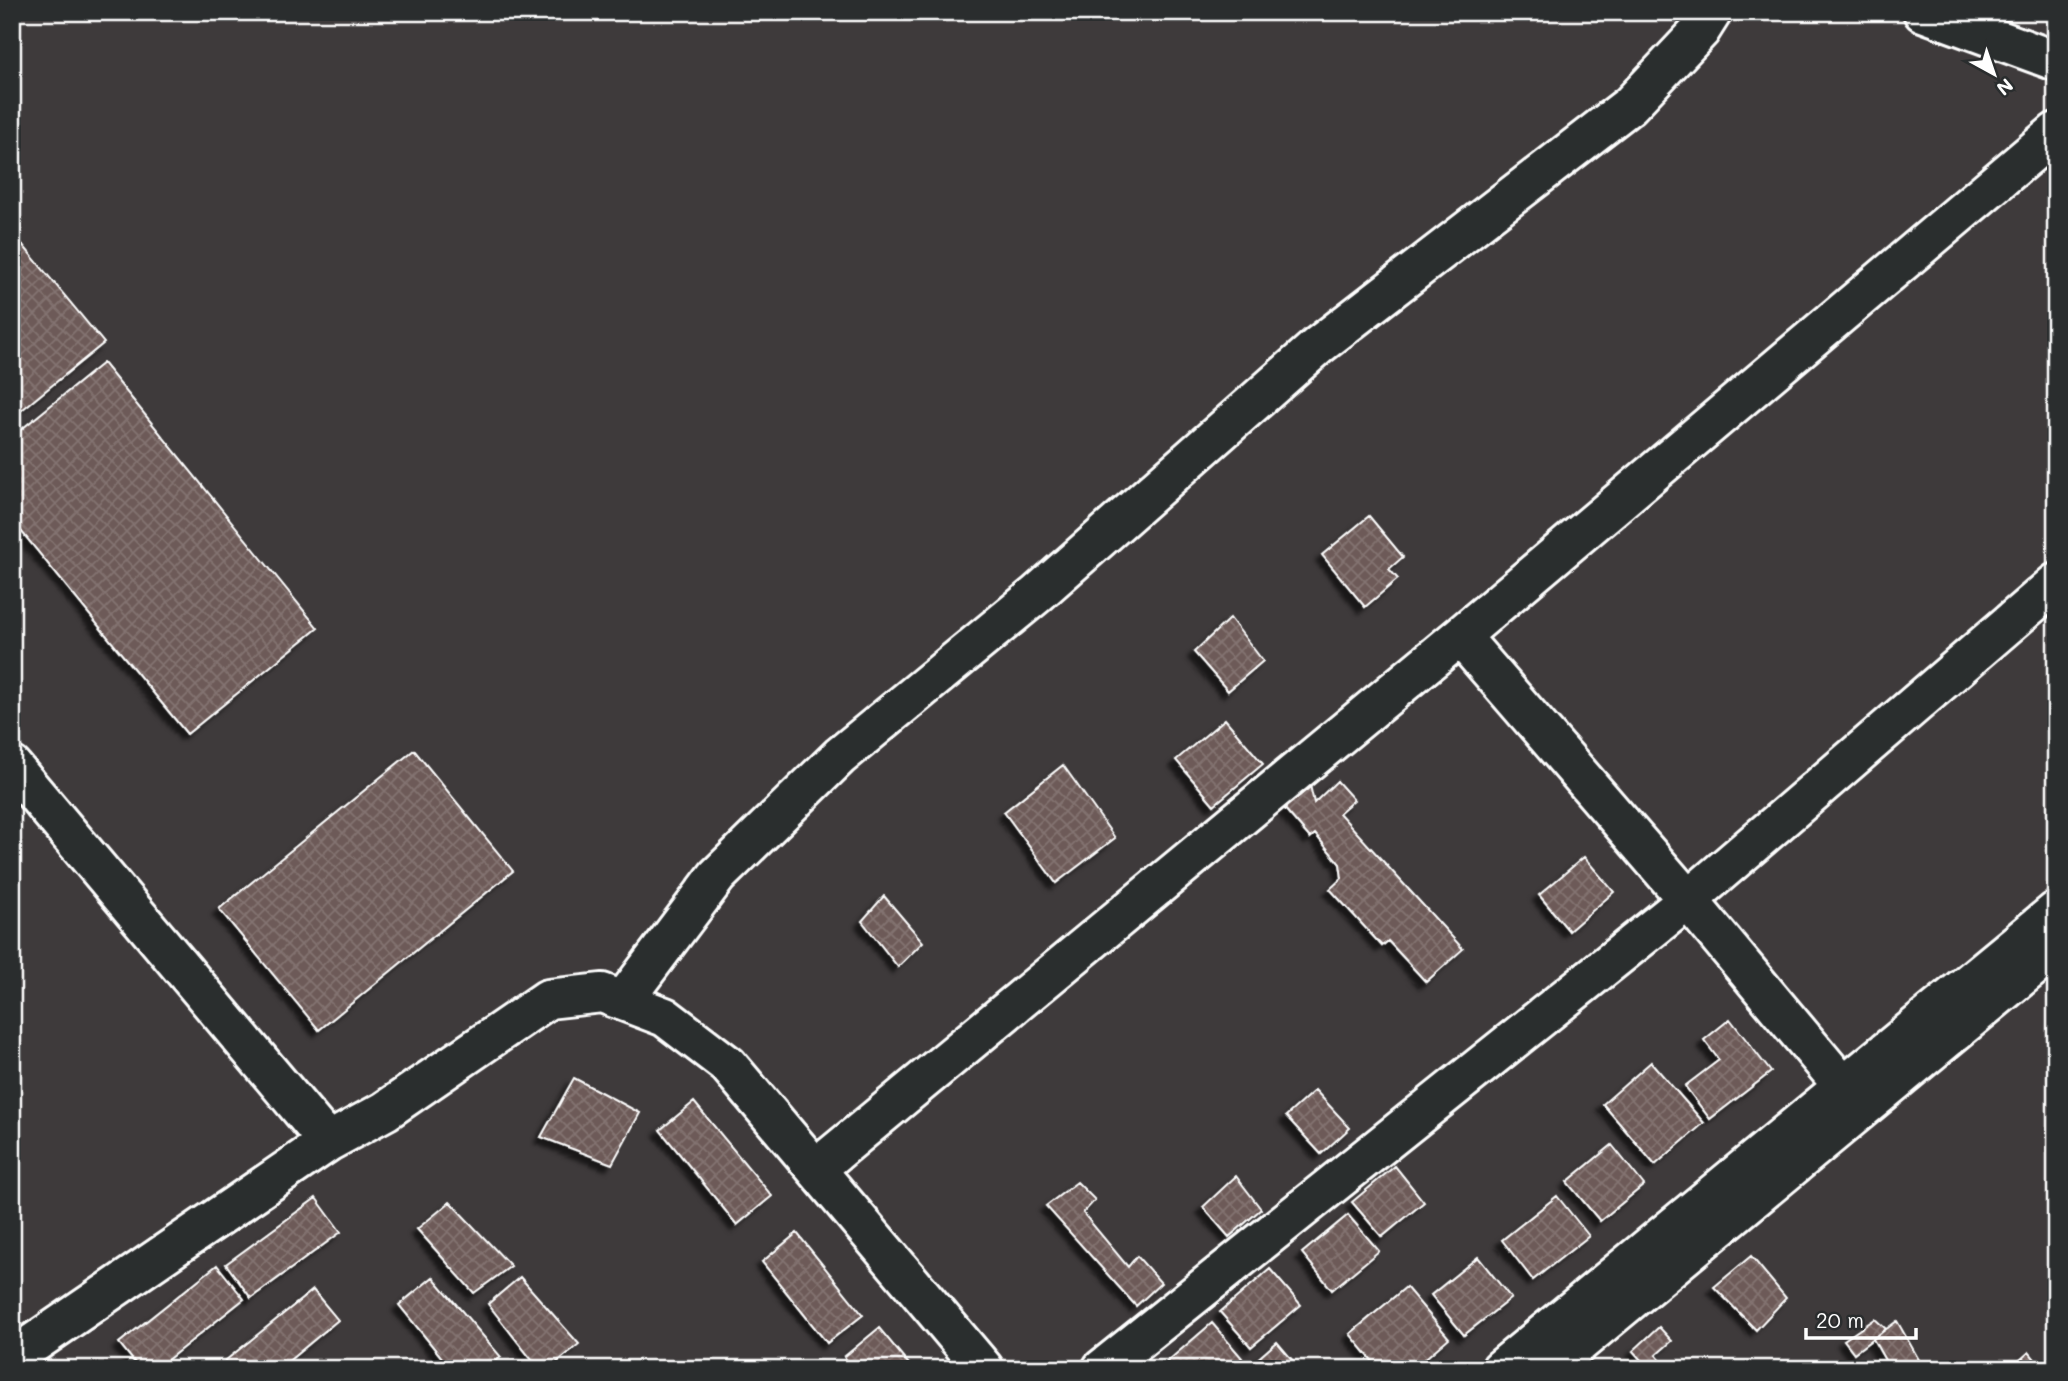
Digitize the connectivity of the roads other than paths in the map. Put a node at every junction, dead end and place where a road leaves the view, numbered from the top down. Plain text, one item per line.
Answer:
1 (1712, 12) edge
2 (1923, 12) edge
3 (1967, 20) edge
4 (2056, 61) edge
5 (2056, 132) edge
6 (2056, 583) edge
7 (1460, 636) junction
8 (12, 766) edge
9 (1688, 900) junction
10 (2056, 911) edge
11 (2056, 948) edge
12 (623, 1001) junction
13 (1844, 1087) junction
14 (328, 1142) junction
15 (817, 1168) junction
16 (12, 1358) edge
17 (984, 1369) edge
18 (1102, 1369) edge
19 (1501, 1369) edge
20 (1548, 1369) edge

1 - 12 street
2 - 3 street
3 - 4 street
5 - 7 street
6 - 9 street
7 - 9 street
7 - 15 street
8 - 14 street
9 - 13 street
9 - 18 street
10 - 13 street
11 - 20 street
12 - 14 street
12 - 15 street
13 - 19 street
14 - 16 street
15 - 17 street

